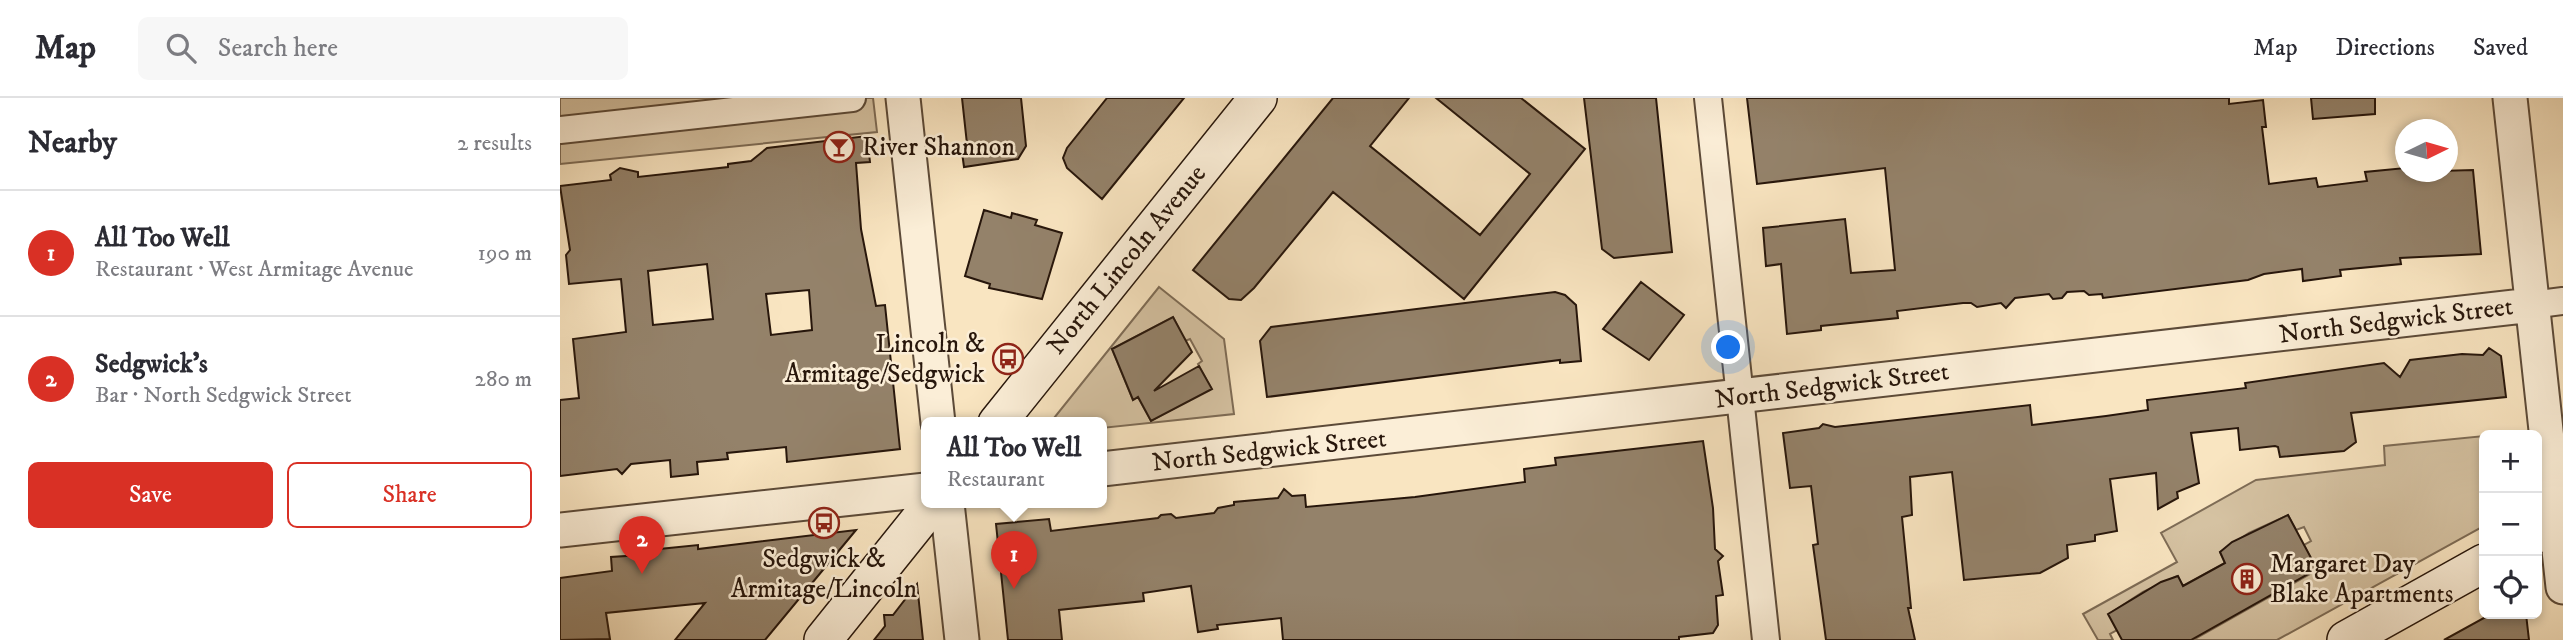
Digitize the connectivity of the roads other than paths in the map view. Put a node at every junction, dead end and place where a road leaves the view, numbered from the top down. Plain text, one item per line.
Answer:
1 (852, 98) edge
2 (903, 98) edge
3 (1258, 98) edge
4 (1708, 98) edge
5 (2510, 98) edge
6 (560, 130) edge
7 (2548, 303) edge
8 (1740, 397) junction
9 (937, 417) edge
10 (1002, 417) edge
11 (1107, 468) edge
12 (921, 491) edge
13 (929, 508) edge
14 (948, 508) edge
15 (2552, 526) edge
16 (560, 530) edge
17 (2479, 566) edge
18 (2563, 587) edge
19 (823, 640) edge
20 (962, 640) edge
21 (1766, 640) edge
22 (2346, 640) edge

1 - 6 street
2 - 9 street
3 - 10 main road, North Lincoln Avenue
4 - 8 street
5 - 7 street
7 - 8 street, North Sedgwick Street
7 - 15 street
8 - 11 street, North Sedgwick Street
8 - 21 street
12 - 16 street
13 - 19 main road
14 - 20 street
15 - 18 street
17 - 22 main road

